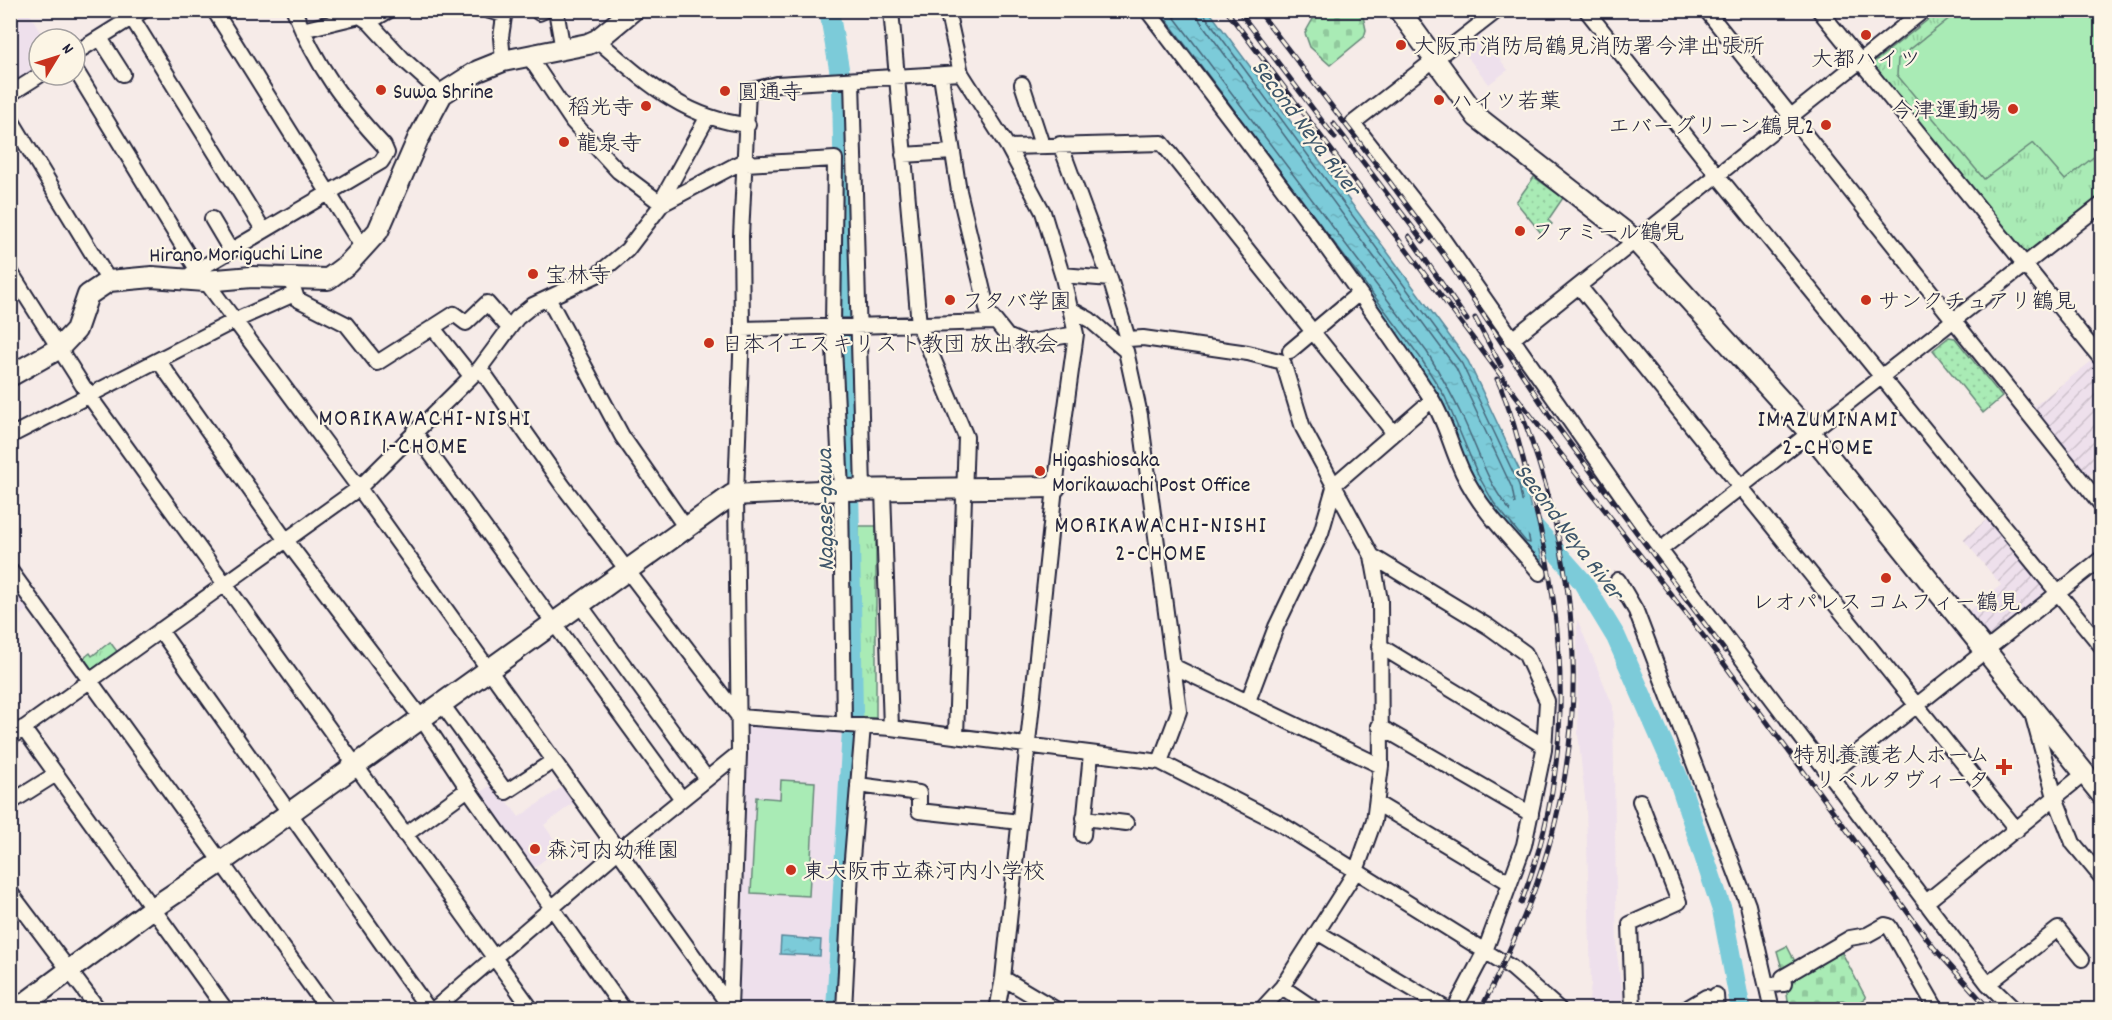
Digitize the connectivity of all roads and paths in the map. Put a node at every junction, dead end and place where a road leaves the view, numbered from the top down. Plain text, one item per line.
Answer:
1 (144, 10) edge
2 (214, 10) edge
3 (294, 10) edge
4 (390, 10) edge
5 (487, 10) edge
6 (556, 10) edge
7 (891, 10) edge
8 (947, 10) edge
9 (1147, 10) edge
10 (1399, 10) edge
11 (1498, 10) edge
12 (1586, 10) edge
13 (1707, 10) edge
14 (1819, 10) edge
15 (1924, 10) edge
16 (629, 12) edge
17 (505, 13) edge
18 (130, 14) edge
19 (362, 16) edge
20 (302, 30) junction
21 (100, 38) junction
22 (597, 40) junction
23 (87, 46) edge
24 (563, 50) junction
25 (528, 55) junction
26 (503, 60) junction
27 (1434, 62) junction
28 (1860, 62) junction
29 (961, 73) junction
30 (123, 74) dead end
31 (941, 76) junction
32 (896, 78) junction
33 (845, 80) junction
34 (27, 83) edge
35 (1022, 84) dead end
36 (85, 87) edge
37 (10, 94) edge
38 (442, 94) junction
39 (1792, 117) junction
40 (10, 118) edge
41 (707, 118) junction
42 (748, 125) junction
43 (1060, 144) junction
44 (1042, 145) junction
45 (1008, 147) junction
46 (953, 152) junction
47 (903, 155) junction
48 (746, 161) junction
49 (1718, 176) junction
50 (328, 193) junction
51 (662, 204) junction
52 (2102, 204) edge
53 (212, 219) dead end
54 (264, 231) junction
55 (1635, 240) junction
56 (363, 248) junction
57 (231, 251) junction
58 (2024, 266) junction
59 (10, 271) edge
60 (1062, 275) junction
61 (195, 277) junction
62 (1110, 279) junction
63 (109, 280) junction
64 (1579, 286) junction
65 (293, 287) junction
66 (1358, 294) junction
67 (548, 298) junction
68 (1070, 309) junction
69 (1954, 320) junction
70 (234, 321) junction
71 (994, 322) junction
72 (919, 325) junction
73 (859, 326) junction
74 (833, 327) junction
75 (433, 328) junction
76 (509, 328) junction
77 (742, 329) junction
78 (1313, 333) junction
79 (1076, 334) junction
80 (1511, 340) junction
81 (1123, 341) junction
82 (58, 349) junction
83 (1288, 356) junction
84 (158, 360) junction
85 (2102, 360) edge
86 (476, 372) junction
87 (10, 376) edge
88 (1881, 377) junction
89 (90, 397) junction
90 (1432, 400) junction
91 (414, 431) junction
92 (1394, 432) junction
93 (1810, 433) junction
94 (10, 436) edge
95 (1335, 484) junction
96 (1055, 487) junction
97 (1741, 487) junction
98 (360, 488) junction
99 (965, 488) junction
100 (841, 490) junction
101 (862, 490) junction
102 (883, 490) junction
103 (736, 494) junction
104 (2102, 506) edge
105 (686, 528) junction
106 (285, 539) junction
107 (1660, 550) junction
108 (1372, 555) junction
109 (2102, 558) edge
110 (10, 570) edge
111 (626, 571) junction
112 (1540, 573) dead end
113 (1618, 580) dead end
114 (225, 585) junction
115 (2059, 593) junction
116 (580, 605) junction
117 (553, 625) junction
118 (159, 630) junction
119 (1380, 646) junction
120 (2102, 647) edge
121 (1985, 650) junction
122 (1173, 666) junction
123 (488, 672) junction
124 (91, 682) junction
125 (1248, 701) junction
126 (2029, 702) junction
127 (442, 704) junction
128 (1916, 706) junction
129 (739, 717) junction
130 (422, 719) junction
131 (845, 725) junction
132 (862, 726) junction
133 (1379, 726) junction
134 (23, 728) junction
135 (891, 728) junction
136 (956, 736) junction
137 (10, 738) edge
138 (1028, 746) junction
139 (1544, 746) junction
140 (739, 753) junction
141 (1091, 754) junction
142 (554, 761) junction
143 (1160, 762) junction
144 (355, 766) junction
145 (1381, 766) junction
146 (56, 774) junction
147 (2084, 774) junction
148 (1829, 775) junction
149 (707, 779) junction
150 (858, 785) junction
151 (468, 789) junction
152 (2102, 795) edge
153 (2055, 797) junction
154 (682, 800) junction
155 (1640, 801) dead end
156 (10, 803) edge
157 (1378, 804) junction
158 (289, 812) junction
159 (1531, 814) junction
160 (1084, 818) junction
161 (1020, 822) junction
162 (1126, 823) dead end
163 (2017, 830) junction
164 (405, 835) junction
165 (1083, 835) dead end
166 (618, 851) junction
167 (220, 863) junction
168 (1356, 871) junction
169 (2102, 878) edge
170 (1510, 883) junction
171 (10, 892) edge
172 (1925, 903) junction
173 (553, 907) junction
174 (153, 908) junction
175 (1317, 932) junction
176 (1485, 951) junction
177 (494, 956) junction
178 (2082, 959) dead end
179 (70, 971) junction
180 (1003, 978) junction
181 (1988, 984) junction
182 (1768, 985) junction
183 (1281, 987) junction
184 (1713, 1001) edge
185 (730, 1008) edge
186 (16, 1010) edge
187 (99, 1010) edge
188 (226, 1010) edge
189 (328, 1010) edge
190 (431, 1010) edge
191 (531, 1010) edge
192 (624, 1010) edge
193 (844, 1010) edge
194 (997, 1010) edge
195 (1056, 1010) edge
196 (1261, 1010) edge
197 (1316, 1010) edge
198 (1448, 1010) edge
199 (1454, 1010) edge
200 (1560, 1010) edge
201 (1633, 1010) edge
202 (1684, 1010) edge
203 (1772, 1010) edge
204 (1937, 1010) edge
205 (2015, 1010) edge

1 - 18 street
2 - 50 street
3 - 20 street
4 - 19 street
5 - 17 street
6 - 24 street
7 - 32 street
8 - 29 street
9 - 66 street
10 - 27 street
11 - 27 street
12 - 49 street
13 - 39 street
14 - 28 street
15 - 28 street
16 - 22 street
17 - 26 street
18 - 21 street
18 - 54 street
19 - 20 street
19 - 38 street
20 - 50 street
21 - 23 street
21 - 30 street
22 - 24 street
22 - 41 street
24 - 25 street
25 - 26 street
25 - 51 street
26 - 38 street
27 - 55 street
27 - 80 street
28 - 39 street
28 - 58 street
29 - 31 street
29 - 45 street
31 - 32 street
31 - 46 street
32 - 33 street
32 - 47 street
33 - 42 street
33 - 73 street
34 - 37 street
35 - 44 street
36 - 61 street
38 - 56 street, Hirano Moriguchi Line
39 - 49 street
39 - 69 street
40 - 63 street
41 - 42 street
41 - 51 street
42 - 48 street
43 - 44 street
43 - 62 street
43 - 78 street
44 - 45 street
45 - 60 street
46 - 47 street
46 - 71 street
47 - 72 street
48 - 51 street
48 - 74 street
48 - 77 street
49 - 55 street
49 - 88 street
50 - 54 street
50 - 56 street
51 - 67 street
52 - 58 street
53 - 57 street
54 - 57 street
55 - 64 street
55 - 93 street
56 - 65 street, Hirano Moriguchi Line
57 - 61 street
58 - 69 street
58 - 85 street
59 - 82 street
60 - 62 street
60 - 68 street
61 - 63 street, Hirano Moriguchi Line
61 - 65 street, Hirano Moriguchi Line
61 - 70 street
62 - 81 street
63 - 82 street
64 - 80 street
64 - 97 street
65 - 70 street
65 - 75 street
66 - 78 street
66 - 90 street
67 - 76 street
67 - 105 street
68 - 79 street
68 - 81 street
69 - 88 street
69 - 104 street
70 - 84 street
70 - 98 street
71 - 72 street
71 - 79 street
72 - 73 street
72 - 99 street
73 - 74 street
73 - 101 street
74 - 77 street
74 - 100 street
75 - 76 street
75 - 86 street
76 - 86 street
77 - 103 street
78 - 83 street
78 - 92 street
79 - 96 street
80 - 107 street
81 - 83 street
81 - 122 street
82 - 87 street
82 - 89 street
83 - 95 street
84 - 89 street
84 - 106 street
86 - 91 street
86 - 111 street
88 - 93 street
88 - 115 street
89 - 94 street
89 - 114 street
90 - 92 street
90 - 112 street
91 - 98 street
91 - 117 street
92 - 95 street
93 - 97 street
93 - 121 street
95 - 108 street
95 - 125 street
96 - 99 street
96 - 138 street
97 - 107 street
97 - 128 street
98 - 106 street
98 - 123 street
99 - 102 street
99 - 136 street
100 - 101 street
100 - 103 street
100 - 131 street
101 - 102 street
102 - 135 street
103 - 105 street
103 - 129 street
105 - 111 street
106 - 114 street
106 - 130 street
107 - 148 street
108 - 119 street
108 - 139 street
109 - 115 street
110 - 124 street
111 - 116 street
111 - 129 street
113 - 182 street
114 - 118 street
114 - 144 street
115 - 120 street
115 - 121 street
116 - 117 street
116 - 149 street
117 - 123 street
117 - 154 street
118 - 124 street
118 - 158 street
119 - 133 street
119 - 139 street
121 - 126 street
121 - 128 street
122 - 125 street
122 - 143 street
123 - 127 street
123 - 142 street
124 - 134 street
124 - 167 street
125 - 145 street
126 - 147 street
126 - 153 street
127 - 130 street
127 - 142 street
128 - 148 street
128 - 163 street
129 - 131 street
129 - 140 street
130 - 144 street
130 - 151 street
131 - 132 street
132 - 135 street
132 - 150 street
133 - 145 street
133 - 159 street
134 - 137 street
134 - 146 street
135 - 136 street
136 - 138 street
138 - 141 street
138 - 161 street
139 - 159 street
140 - 149 street
140 - 185 street
141 - 143 street
141 - 160 street
142 - 166 street
143 - 168 street
144 - 158 street
144 - 164 street
145 - 157 street
146 - 156 street
146 - 174 street
147 - 152 street
147 - 153 street
148 - 172 street
149 - 154 street
150 - 161 street
150 - 193 street
151 - 164 street
151 - 173 street
153 - 163 street
153 - 169 street
154 - 166 street
155 - 201 street
157 - 168 street
157 - 170 street
158 - 167 street
158 - 190 street
159 - 170 street
160 - 162 street
160 - 165 street
161 - 180 street
163 - 172 street
164 - 177 street
166 - 173 street
166 - 185 street
167 - 174 street
167 - 189 street
168 - 175 street
168 - 176 street
170 - 176 street
171 - 179 street
172 - 181 street
173 - 177 street
173 - 192 street
174 - 179 street
174 - 188 street
175 - 183 street
175 - 198 street
176 - 199 street
176 - 200 street
177 - 190 street
177 - 191 street
178 - 181 street
179 - 186 street
179 - 187 street
180 - 194 street
180 - 195 street
181 - 205 street
182 - 203 street
182 - 204 street
183 - 196 street
183 - 197 street
184 - 202 street

